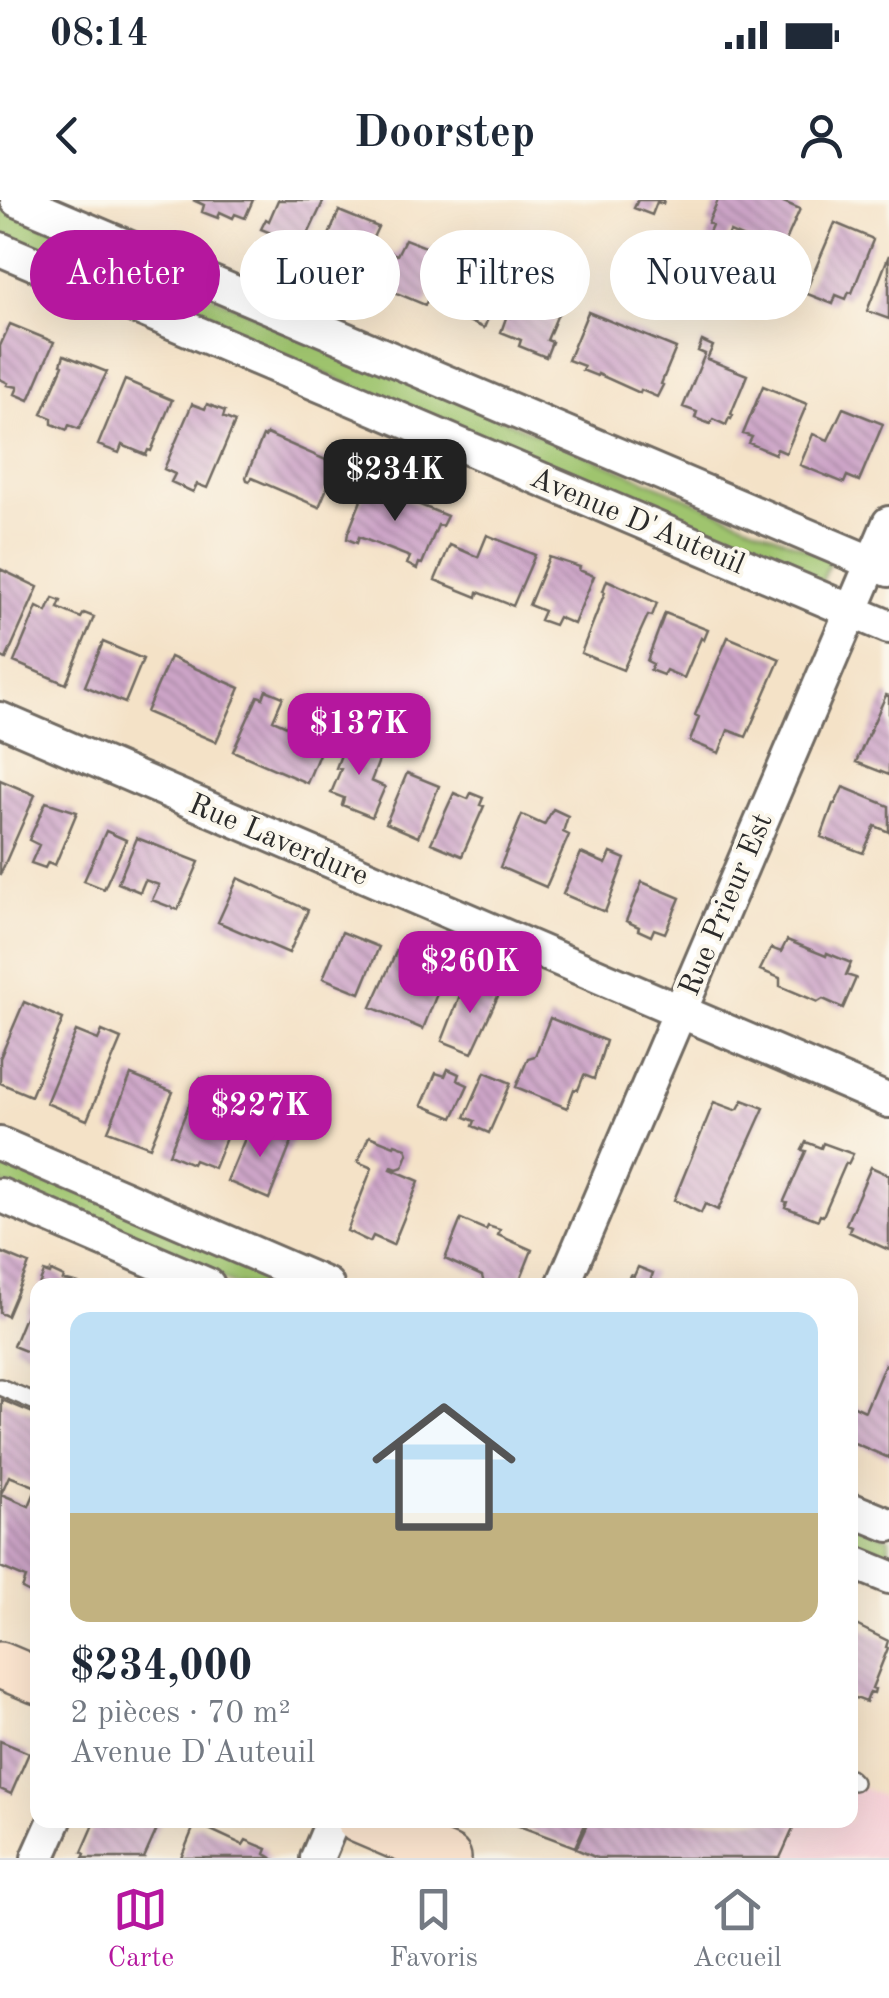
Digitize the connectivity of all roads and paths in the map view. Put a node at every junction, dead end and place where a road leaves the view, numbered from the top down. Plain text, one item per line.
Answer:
1 (17, 200) edge
2 (0, 249) edge
3 (889, 523) edge
4 (881, 566) edge
5 (851, 611) junction
6 (889, 627) edge
7 (0, 719) edge
8 (679, 1011) junction
9 (889, 1102) edge
10 (0, 1144) edge
11 (0, 1196) edge
12 (192, 1278) edge
13 (311, 1278) edge
14 (566, 1278) edge
15 (0, 1387) edge
16 (30, 1399) edge
17 (858, 1512) edge
18 (889, 1525) edge
19 (858, 1564) edge
20 (889, 1578) edge
21 (0, 1665) edge
22 (30, 1678) edge
23 (51, 1828) edge
24 (330, 1828) edge
25 (378, 1828) edge
26 (38, 1858) edge
27 (317, 1858) edge
28 (448, 1858) edge

1 - 4 street, Avenue D'Auteuil
2 - 5 street, Avenue D'Auteuil
3 - 4 street, Rue Prieur Est
4 - 5 street, Rue Prieur Est
5 - 6 street, Avenue D'Auteuil
5 - 8 street, Rue Prieur Est
7 - 8 street, Rue Laverdure
8 - 9 street, Rue Laverdure
8 - 14 street, Rue Prieur Est
10 - 13 street
11 - 12 street
15 - 16 lane
17 - 18 street
19 - 20 street
21 - 22 main road
23 - 26 street
24 - 27 street
25 - 28 main road

